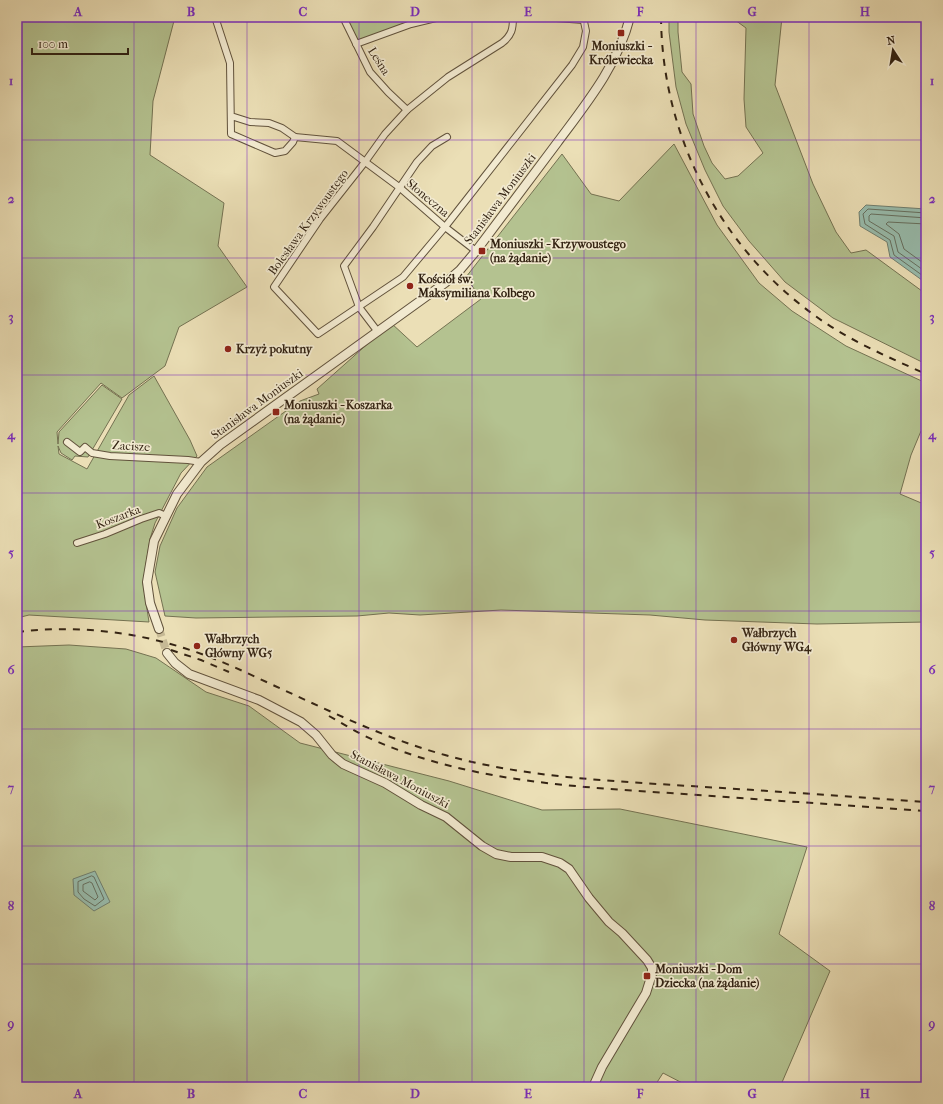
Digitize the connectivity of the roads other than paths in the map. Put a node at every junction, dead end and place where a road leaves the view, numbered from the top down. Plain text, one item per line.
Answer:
1 (215, 17) edge
2 (343, 17) edge
3 (440, 17) edge
4 (513, 17) edge
5 (543, 17) edge
6 (550, 17) edge
7 (630, 17) edge
8 (583, 18) edge
9 (356, 44) junction
10 (407, 110) junction
11 (231, 116) junction
12 (295, 137) junction
13 (447, 137) dead end
14 (365, 162) junction
15 (399, 187) junction
16 (445, 227) junction
17 (476, 251) junction
18 (359, 307) junction
19 (378, 332) junction
20 (67, 442) dead end
21 (201, 462) junction
22 (166, 516) junction
23 (77, 543) dead end
24 (159, 629) tunnel mouth
25 (167, 653) tunnel mouth
26 (593, 1087) edge

1 - 11 street
2 - 9 street, Leśna
3 - 9 street
4 - 10 street, Bolesława Krzywoustego
5 - 6 street, Bolesława Krzywoustego
6 - 8 street, Bolesława Krzywoustego
7 - 17 street, Stanisława Moniuszki
8 - 16 street, Bolesława Krzywoustego
9 - 10 street, Leśna
10 - 14 street, Bolesława Krzywoustego
11 - 12 street
11 - 12 street
12 - 14 street, Słoneczna
13 - 15 street
14 - 15 street, Słoneczna
14 - 18 street, Bolesława Krzywoustego
15 - 16 street, Słoneczna
15 - 18 street
16 - 17 street, Słoneczna
16 - 18 street, Bolesława Krzywoustego
17 - 19 street, Stanisława Moniuszki
18 - 19 street
19 - 21 street, Stanisława Moniuszki
20 - 21 street, Zacisze
21 - 22 street, Stanisława Moniuszki
22 - 23 street, Koszarka
22 - 24 street, Stanisława Moniuszki
25 - 26 street, Stanisława Moniuszki

